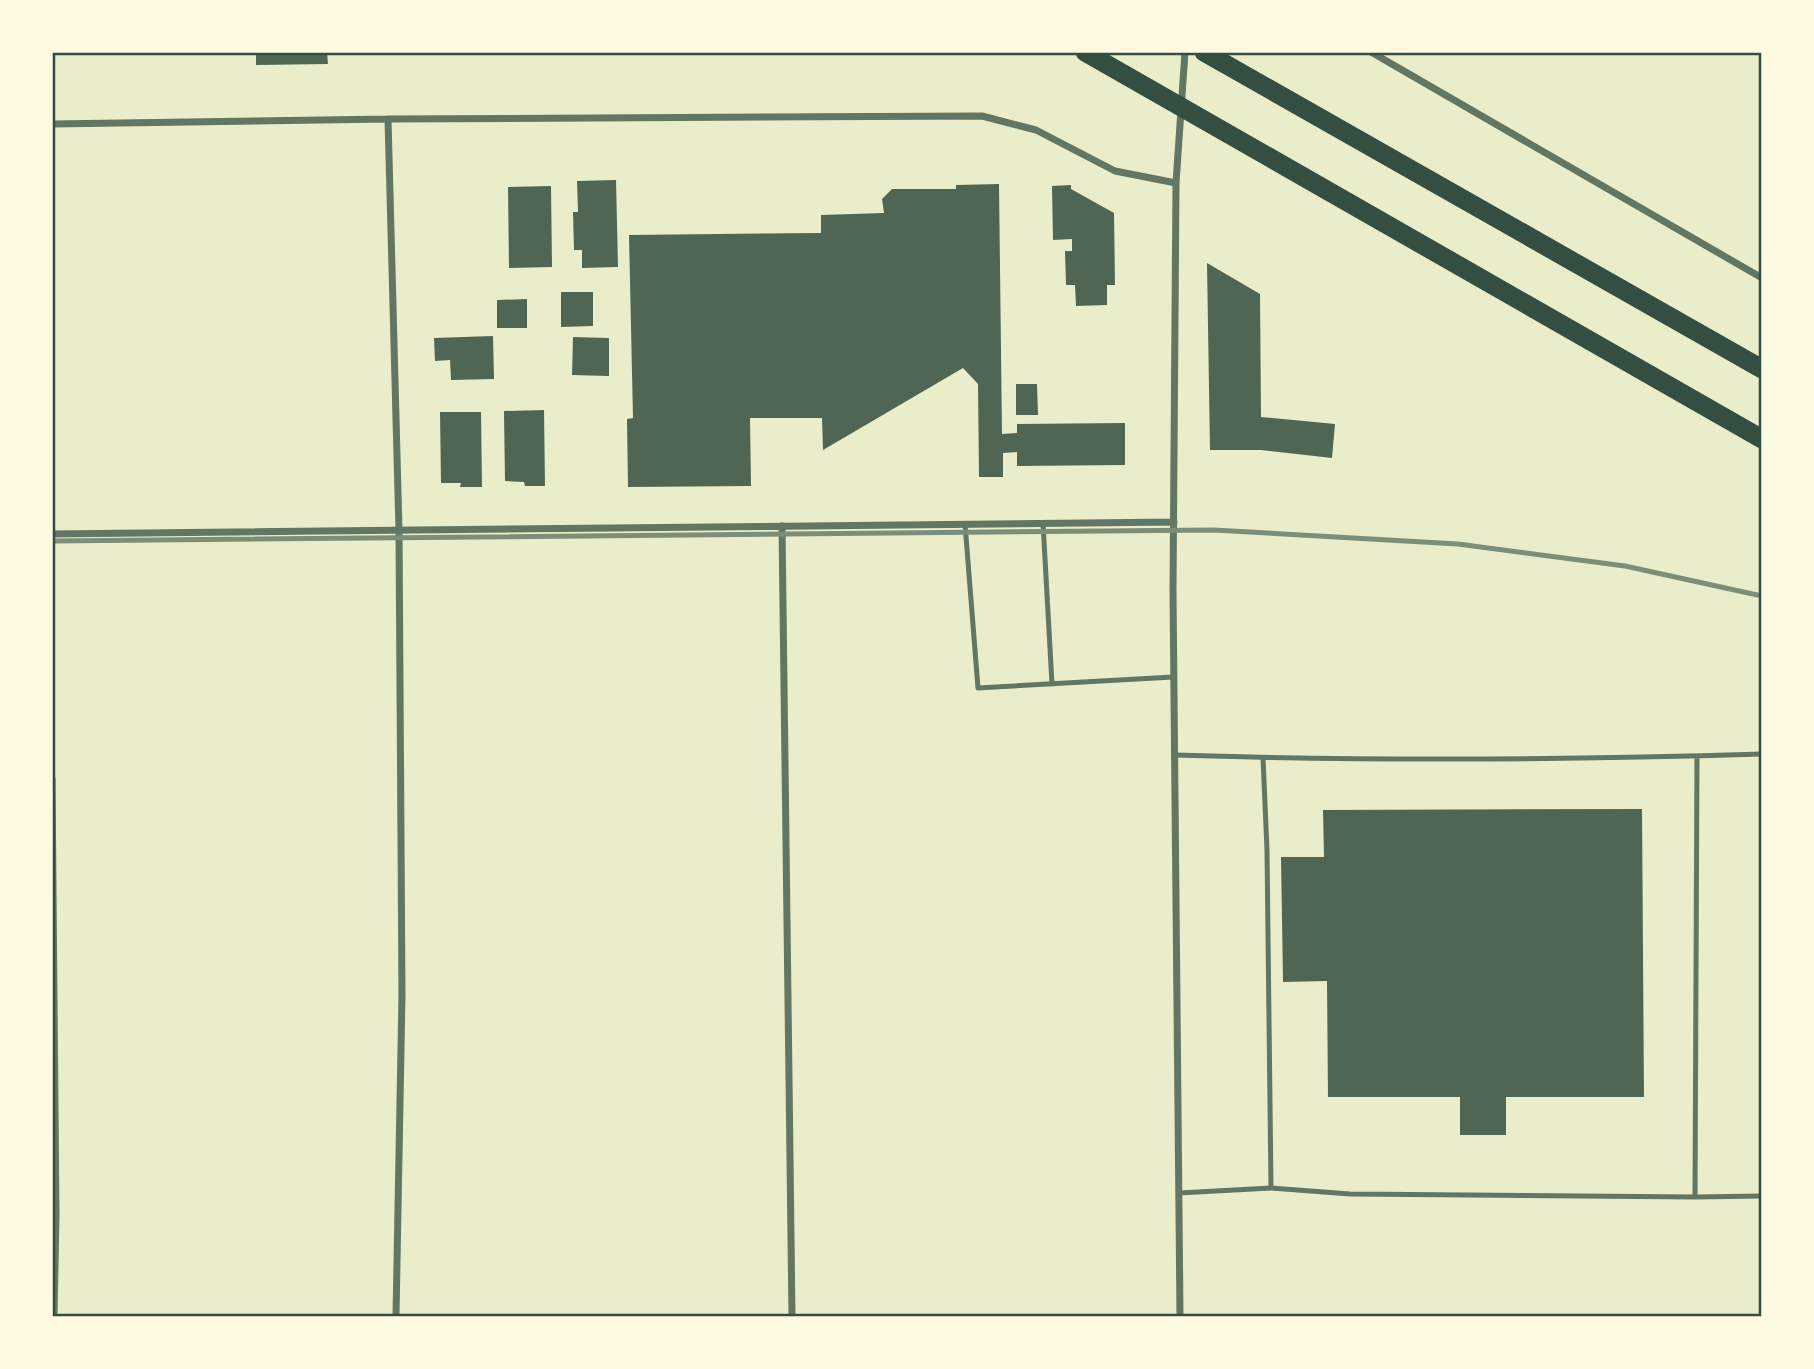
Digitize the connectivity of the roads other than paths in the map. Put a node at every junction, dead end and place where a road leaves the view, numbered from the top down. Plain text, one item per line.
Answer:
1 (1085, 52) edge
2 (1185, 52) edge
3 (1204, 52) edge
4 (1371, 52) edge
5 (1180, 107) junction
6 (388, 119) junction
7 (52, 124) edge
8 (1176, 183) junction
9 (1762, 278) edge
10 (1762, 369) edge
11 (1762, 439) edge
12 (1174, 522) junction
13 (1043, 523) junction
14 (965, 524) junction
15 (782, 526) junction
16 (399, 530) junction
17 (52, 534) edge
18 (1174, 677) junction
19 (1052, 684) junction
20 (1762, 754) edge
21 (1174, 755) junction
22 (1697, 756) junction
23 (1263, 758) junction
24 (52, 779) edge
25 (1271, 1188) junction
26 (1179, 1193) junction
27 (1762, 1196) edge
28 (1695, 1197) junction
29 (54, 1317) edge
30 (396, 1317) edge
31 (792, 1317) edge
32 (1181, 1317) edge

1 - 5 highway
2 - 5 street
3 - 10 highway
4 - 9 street
5 - 8 street
5 - 11 highway
6 - 7 street
6 - 8 street
6 - 16 street
8 - 12 street
12 - 13 street
12 - 18 street
13 - 14 street
13 - 19 lane
14 - 15 street
14 - 19 lane
15 - 16 street
15 - 31 street
16 - 17 street
16 - 30 street
18 - 19 lane
18 - 21 street
20 - 22 lane
21 - 23 lane
21 - 26 street
22 - 23 lane
22 - 28 lane
23 - 25 lane
24 - 29 street
25 - 26 lane
25 - 28 lane
26 - 32 street
27 - 28 lane

